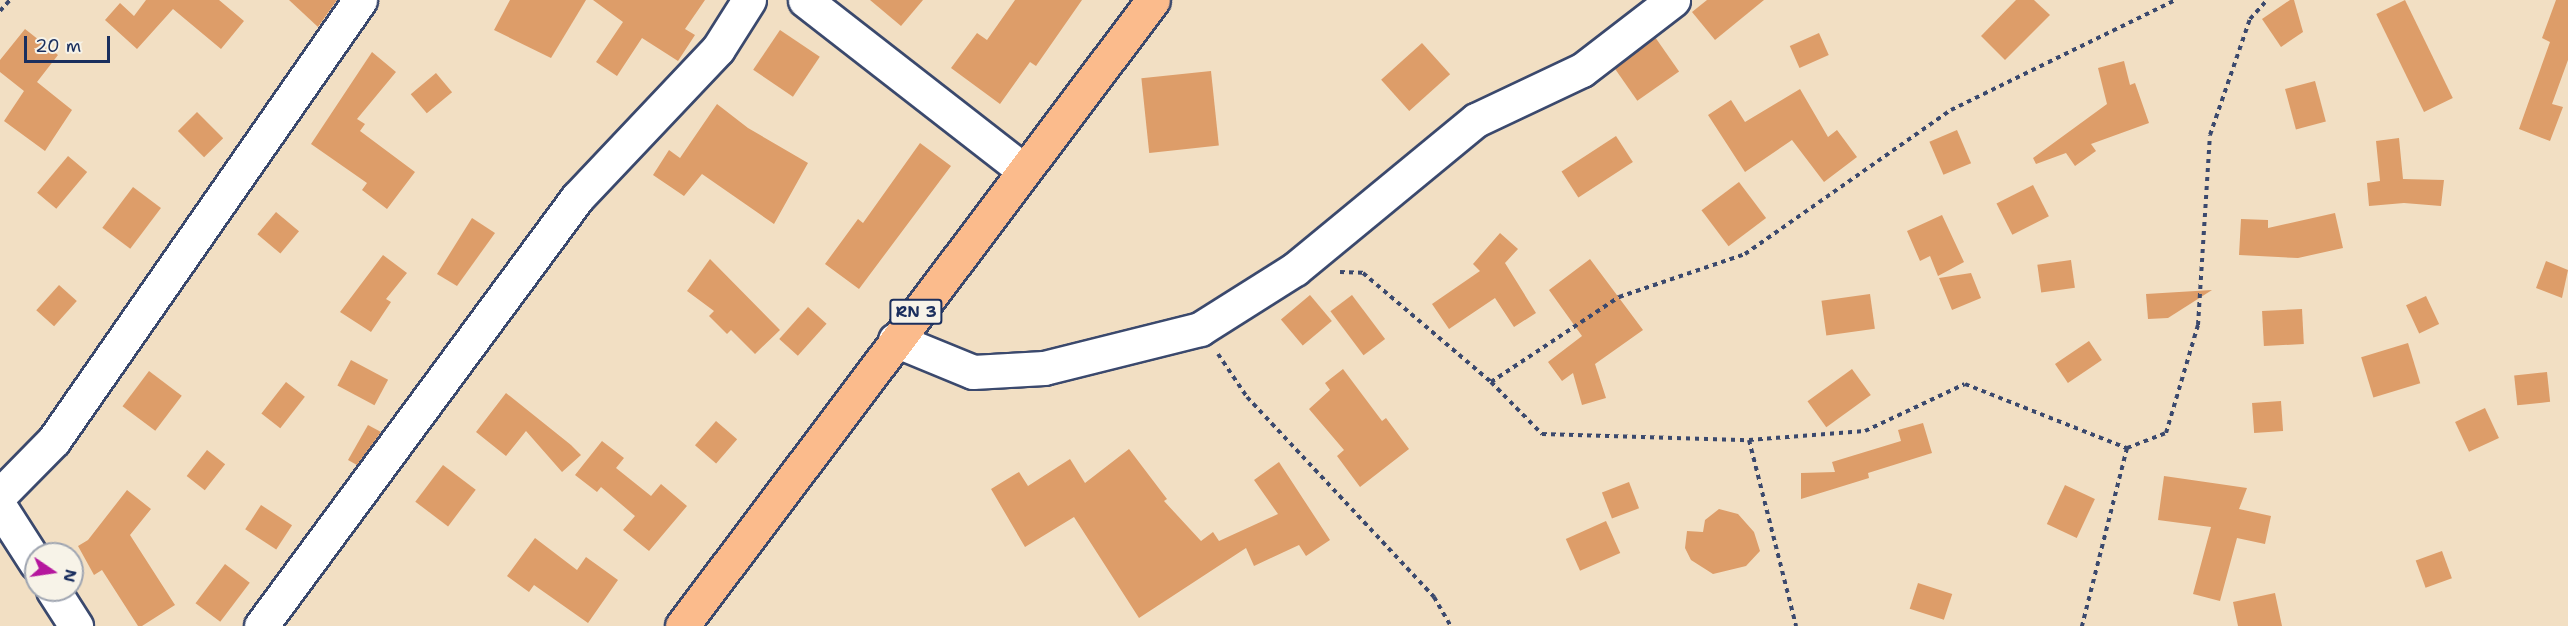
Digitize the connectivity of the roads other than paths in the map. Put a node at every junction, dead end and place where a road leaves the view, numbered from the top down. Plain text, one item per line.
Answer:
1 (360, 0) edge
2 (749, 0) edge
3 (805, 0) edge
4 (1153, 0) edge
5 (1673, 0) edge
6 (1023, 170) junction
7 (895, 340) junction
8 (0, 495) edge
9 (0, 507) edge
10 (24, 544) edge
11 (61, 602) edge
12 (76, 626) edge
13 (261, 626) edge
14 (682, 626) edge

1 - 8 street
2 - 13 street
3 - 6 street
4 - 6 main road, RN 3
5 - 7 street
6 - 7 main road, RN 3
7 - 14 main road, RN 3
9 - 10 street
11 - 12 street

